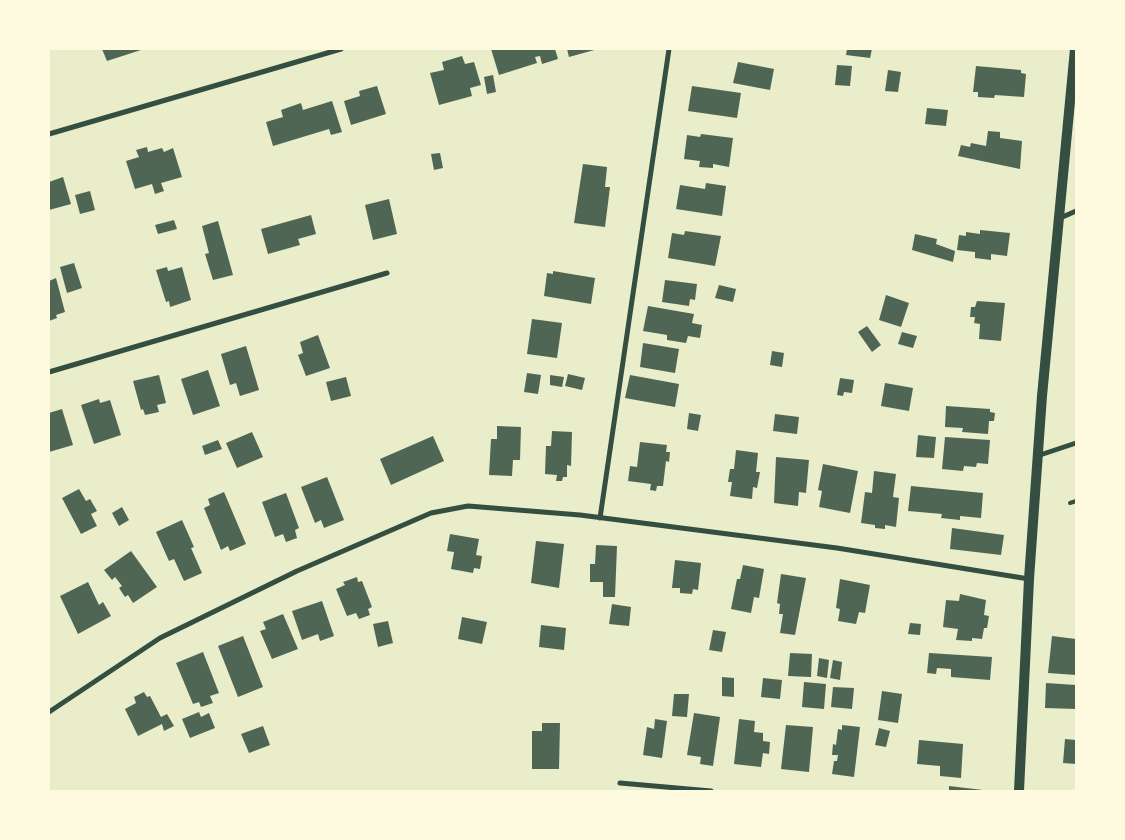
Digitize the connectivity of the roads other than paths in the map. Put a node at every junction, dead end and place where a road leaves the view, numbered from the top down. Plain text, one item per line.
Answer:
1 (341, 49) edge
2 (669, 49) edge
3 (1075, 49) edge
4 (49, 134) edge
5 (1076, 211) edge
6 (1058, 218) junction
7 (387, 273) dead end
8 (49, 372) edge
9 (1076, 443) edge
10 (1037, 456) junction
11 (1076, 501) edge
12 (1070, 503) dead end
13 (600, 518) junction
14 (1029, 579) junction
15 (49, 712) edge
16 (620, 783) dead end
17 (711, 791) edge
18 (1019, 791) edge

1 - 4 street
2 - 13 street
3 - 6 main road
5 - 6 street
6 - 10 main road
7 - 8 street
9 - 10 street
10 - 14 main road
11 - 12 lane
13 - 14 street
13 - 15 street
14 - 18 main road
16 - 17 street

